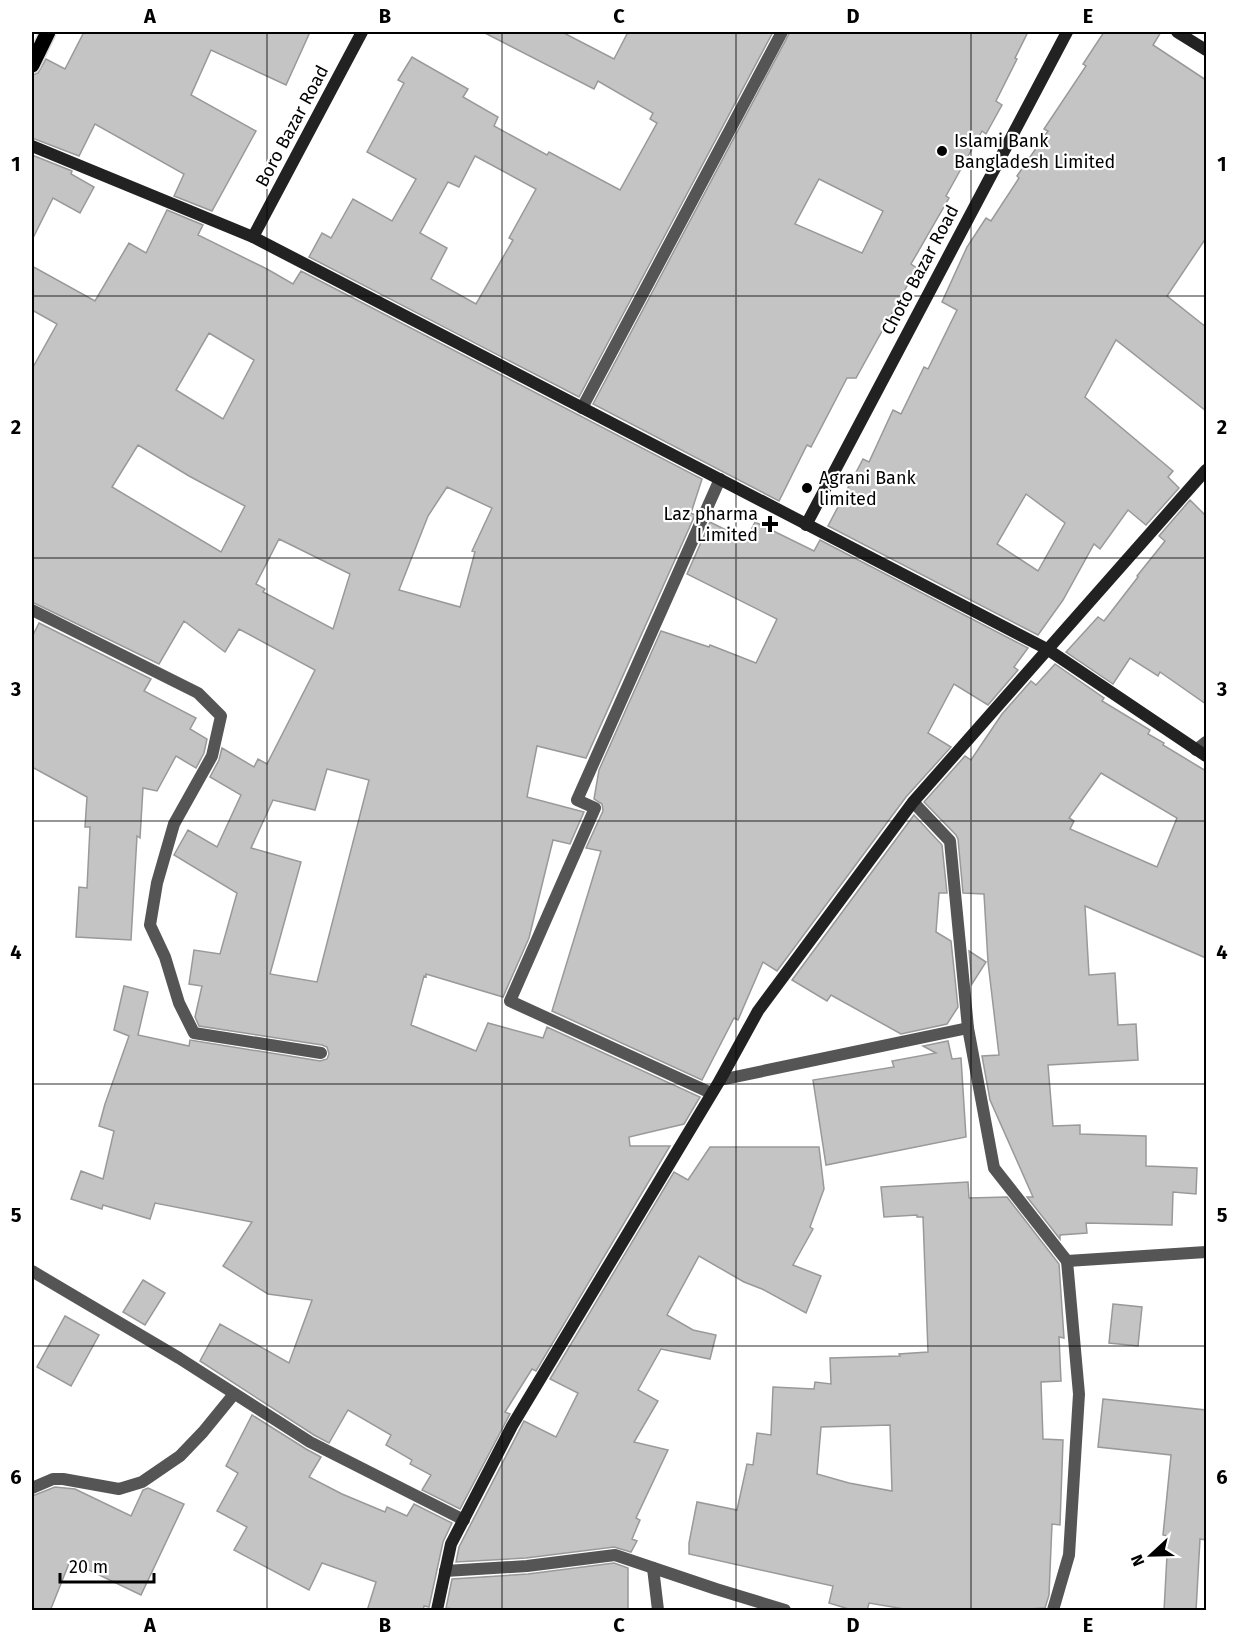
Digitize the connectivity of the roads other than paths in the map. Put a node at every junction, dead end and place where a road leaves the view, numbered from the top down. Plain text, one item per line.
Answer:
1 (48, 32) edge
2 (362, 32) edge
3 (782, 32) edge
4 (1067, 32) edge
5 (1176, 32) edge
6 (1206, 50) edge
7 (32, 65) edge
8 (32, 146) edge
9 (253, 237) junction
10 (582, 408) junction
11 (1206, 470) edge
12 (720, 479) junction
13 (806, 525) junction
14 (32, 610) edge
15 (1047, 649) junction
16 (1203, 749) edge
17 (913, 802) junction
18 (968, 1028) junction
19 (321, 1053) dead end
20 (720, 1080) junction
21 (711, 1093) junction
22 (1206, 1252) edge
23 (1067, 1261) junction
24 (32, 1271) edge
25 (234, 1394) junction
26 (32, 1488) edge
27 (464, 1520) junction
28 (653, 1568) junction
29 (445, 1571) junction
30 (437, 1611) edge
31 (658, 1611) edge
32 (785, 1611) edge
33 (1053, 1611) edge

1 - 7 main road
2 - 9 street, Boro Bazar Road
3 - 10 street
4 - 13 street, Choto Bazar Road
5 - 6 street
8 - 9 street
9 - 10 street
10 - 12 street
11 - 15 street
12 - 13 street
12 - 21 street
13 - 15 street
14 - 19 street
15 - 16 street
15 - 17 street
17 - 18 street
17 - 20 street
18 - 20 street
18 - 23 street
20 - 21 street
21 - 27 street
22 - 23 street
23 - 33 street
24 - 25 street
25 - 26 street
25 - 27 street
27 - 29 street
28 - 29 street
28 - 31 street
28 - 32 street
29 - 30 street

